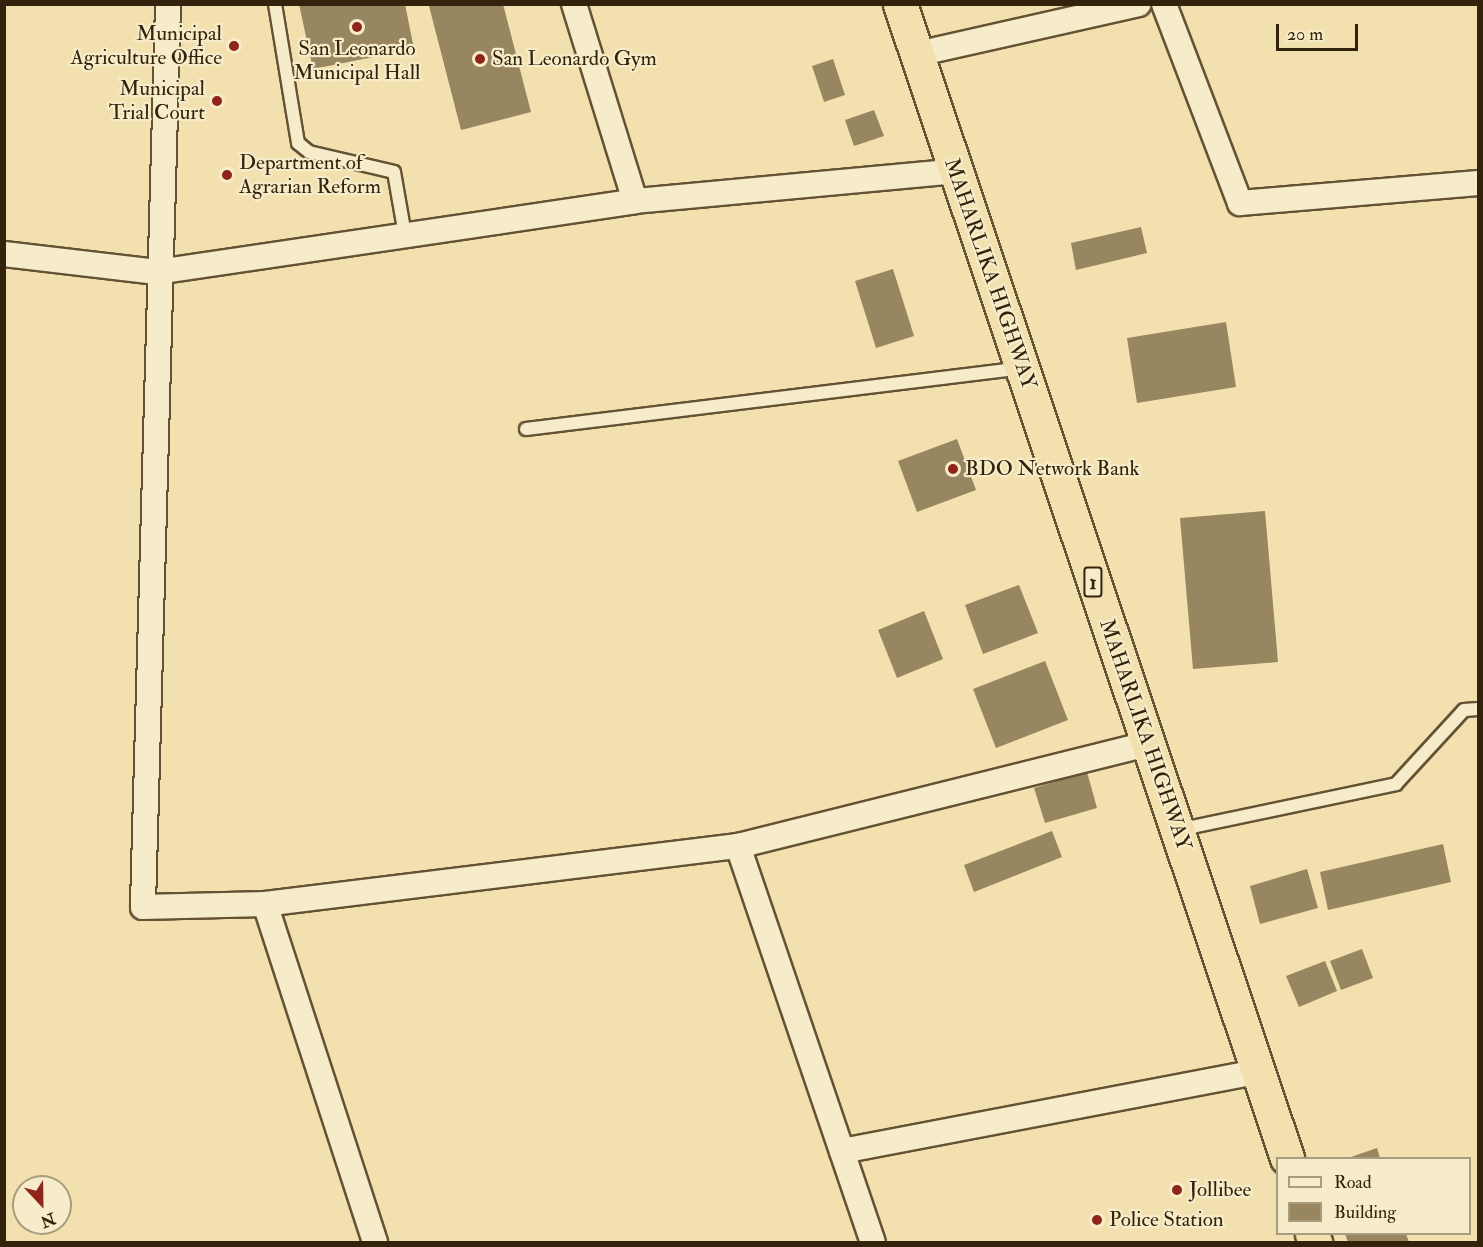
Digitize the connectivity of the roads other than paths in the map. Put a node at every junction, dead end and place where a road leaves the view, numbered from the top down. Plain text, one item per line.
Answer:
1 (168, 4) edge
2 (275, 4) edge
3 (574, 4) edge
4 (900, 4) edge
5 (1138, 4) edge
6 (1164, 4) edge
7 (916, 54) junction
8 (956, 171) junction
9 (1479, 183) edge
10 (635, 201) junction
11 (405, 236) junction
12 (4, 254) edge
13 (157, 272) junction
14 (1022, 368) junction
15 (526, 429) dead end
16 (1479, 709) edge
17 (1148, 744) junction
18 (1177, 831) junction
19 (738, 846) junction
20 (265, 904) junction
21 (1258, 1072) junction
22 (842, 1151) junction
23 (1287, 1157) edge
24 (375, 1242) edge
25 (873, 1242) edge

1 - 13 street
2 - 11 lane
3 - 10 street
4 - 7 highway, MAHARLIKA HIGHWAY / 1
5 - 7 street
6 - 9 street
7 - 8 highway, MAHARLIKA HIGHWAY / 1
8 - 10 street
8 - 14 highway, MAHARLIKA HIGHWAY / 1
10 - 11 street
11 - 13 street
12 - 13 street
13 - 20 street
14 - 15 lane
14 - 17 highway, MAHARLIKA HIGHWAY / 1
16 - 18 lane
17 - 18 highway, MAHARLIKA HIGHWAY / 1
17 - 19 street
18 - 21 highway, MAHARLIKA HIGHWAY / 1
19 - 20 street
19 - 22 street
20 - 24 street
21 - 22 street
21 - 23 highway, MAHARLIKA HIGHWAY / 1
22 - 25 street

